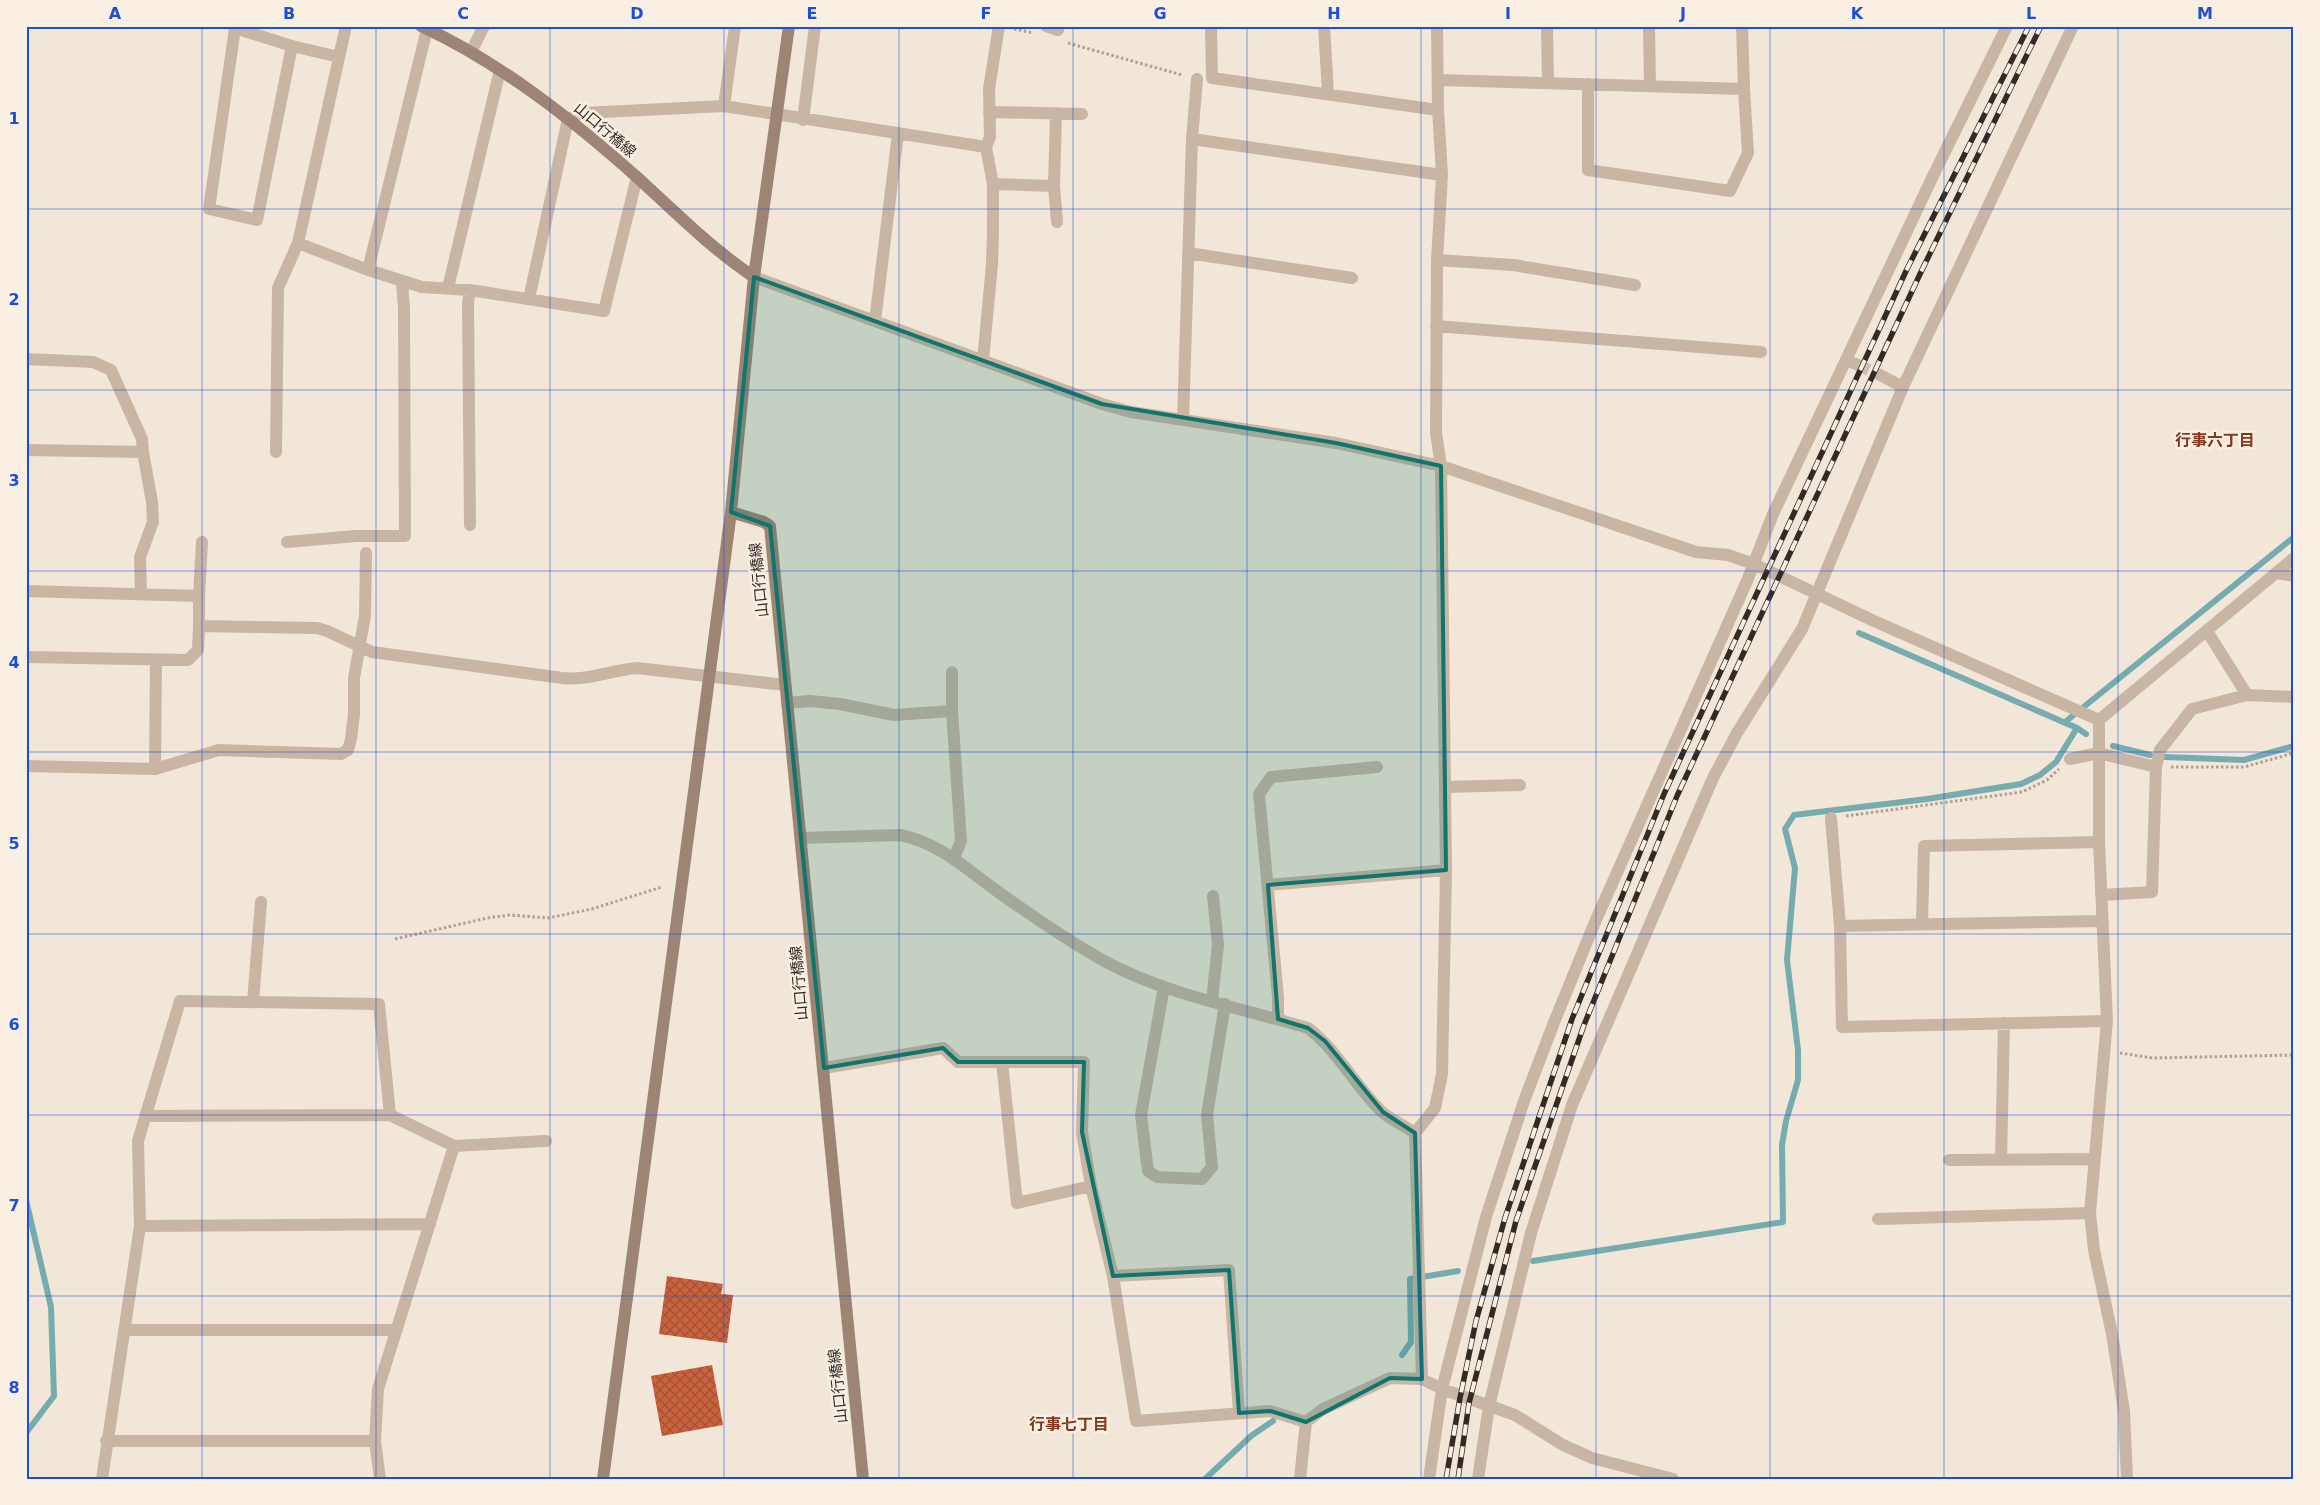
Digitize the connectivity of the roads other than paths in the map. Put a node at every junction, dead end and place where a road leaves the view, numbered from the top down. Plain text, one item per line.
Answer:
1 (346, 26) edge
2 (484, 26) edge
3 (736, 26) edge
4 (788, 26) edge
5 (814, 26) edge
6 (1058, 26) edge
7 (1210, 26) edge
8 (1324, 26) edge
9 (1437, 26) edge
10 (1547, 26) edge
11 (1650, 26) edge
12 (1742, 26) edge
13 (2008, 26) edge
14 (2073, 26) edge
15 (999, 27) edge
16 (424, 28) edge
17 (1044, 31) edge
18 (292, 46) junction
19 (471, 52) junction
20 (339, 57) junction
21 (500, 70) junction
22 (1197, 79) road end
23 (1438, 80) junction
24 (1548, 83) junction
25 (1588, 84) junction
26 (1650, 86) junction
27 (1744, 89) junction
28 (1328, 93) junction
29 (724, 106) junction
30 (1438, 110) junction
31 (989, 112) junction
32 (1056, 113) junction
33 (1082, 114) dead end
34 (776, 115) junction
35 (568, 119) junction
36 (802, 120) junction
37 (898, 134) junction
38 (1192, 138) junction
39 (986, 147) junction
40 (1442, 175) junction
41 (637, 177) junction
42 (993, 184) junction
43 (1054, 186) junction
44 (1057, 222) dead end
45 (298, 243) junction
46 (1188, 253) junction
47 (1437, 260) junction
48 (368, 270) junction
49 (754, 277) junction
50 (1352, 278) dead end
51 (402, 282) junction
52 (1635, 285) dead end
53 (448, 288) junction
54 (470, 290) junction
55 (529, 299) junction
56 (875, 321) junction
57 (1436, 326) junction
58 (1761, 352) dead end
59 (26, 358) edge
60 (1846, 360) junction
61 (983, 361) junction
62 (1858, 366) tunnel mouth
63 (1880, 375) tunnel mouth
64 (1904, 387) junction
65 (1183, 420) junction
66 (26, 450) edge
67 (143, 452) junction
68 (276, 452) dead end
69 (1441, 466) junction
70 (731, 512) junction
71 (470, 525) dead end
72 (202, 542) dead end
73 (287, 542) dead end
74 (366, 553) dead end
75 (2294, 558) edge
76 (1754, 564) junction
77 (2276, 573) junction
78 (2294, 576) edge
79 (26, 591) edge
80 (1816, 592) junction
81 (141, 594) junction
82 (199, 596) junction
83 (199, 626) junction
84 (2207, 630) junction
85 (359, 646) junction
86 (26, 658) edge
87 (156, 660) junction
88 (952, 672) dead end
89 (709, 676) junction
90 (785, 685) junction
91 (2247, 695) junction
92 (2294, 697) edge
93 (787, 702) junction
94 (952, 711) junction
95 (2099, 720) junction
96 (2099, 753) junction
97 (2070, 759) road end
98 (26, 766) edge
99 (1377, 767) dead end
100 (2156, 767) junction
101 (155, 769) junction
102 (1520, 786) dead end
103 (1445, 787) junction
104 (1831, 818) road end
105 (801, 838) junction
106 (2099, 842) junction
107 (954, 858) junction
108 (1446, 870) junction
109 (1268, 885) junction
110 (2101, 895) junction
111 (1213, 896) dead end
112 (261, 902) dead end
113 (2102, 921) junction
114 (1922, 924) junction
115 (1840, 926) junction
116 (1164, 987) junction
117 (254, 1002) junction
118 (1219, 1002) junction
119 (1278, 1019) junction
120 (2107, 1021) junction
121 (2004, 1023) junction
122 (1002, 1062) junction
123 (824, 1068) junction
124 (390, 1114) junction
125 (145, 1116) junction
126 (1415, 1133) junction
127 (546, 1141) dead end
128 (454, 1146) junction
129 (2094, 1159) junction
130 (1948, 1160) dead end
131 (2001, 1160) junction
132 (1091, 1186) junction
133 (2090, 1214) junction
134 (1878, 1219) dead end
135 (430, 1224) junction
136 (140, 1226) junction
137 (1113, 1276) junction
138 (124, 1330) junction
139 (397, 1330) junction
140 (1422, 1379) junction
141 (1442, 1389) junction
142 (1489, 1406) junction
143 (1239, 1413) junction
144 (1306, 1422) junction
145 (106, 1441) junction
146 (375, 1441) junction
147 (102, 1479) edge
148 (380, 1479) edge
149 (603, 1479) edge
150 (863, 1479) edge
151 (1300, 1479) edge
152 (1429, 1479) edge
153 (1478, 1479) edge
154 (1673, 1479) edge
155 (2127, 1479) edge

1 - 20 street
2 - 19 street
3 - 29 street
4 - 34 main road, 山口行橋線
5 - 36 street
6 - 17 street
7 - 28 street
8 - 28 street
9 - 23 street
10 - 24 street
11 - 26 street
12 - 27 street
13 - 60 street
14 - 64 street
15 - 31 street
16 - 19 main road, 山口行橋線
16 - 48 street
18 - 18 street
18 - 20 street
19 - 21 main road, 山口行橋線
20 - 45 street
21 - 35 main road, 山口行橋線
21 - 53 street
22 - 38 street
23 - 24 street
23 - 30 street
24 - 25 street
25 - 26 street
25 - 27 street
26 - 27 street
28 - 30 street
29 - 34 street
29 - 35 street
30 - 40 street
31 - 32 street
31 - 39 street
32 - 33 street
32 - 43 street
34 - 36 street
34 - 49 main road, 山口行橋線
35 - 41 main road, 山口行橋線
35 - 55 street
36 - 37 street
37 - 39 street
37 - 56 street
38 - 40 street
38 - 46 street
39 - 42 street
40 - 47 street
41 - 49 main road, 山口行橋線
41 - 55 street
42 - 43 street
42 - 61 street
43 - 44 street
45 - 48 street
45 - 68 street
46 - 50 street
46 - 65 street
47 - 52 street
47 - 57 street
48 - 51 street
49 - 56 street
49 - 70 main road, 山口行橋線
51 - 53 street
51 - 73 street
53 - 54 street
54 - 55 street
54 - 71 street
56 - 61 street
57 - 58 street
57 - 69 street
59 - 67 street
60 - 62 street
60 - 76 street
61 - 65 street
63 - 64 street
64 - 80 street
65 - 69 street
66 - 67 street
67 - 81 street
69 - 76 street
69 - 103 street
70 - 89 main road, 山口行橋線
70 - 90 main road, 山口行橋線
72 - 82 street
74 - 85 street
75 - 77 street
76 - 80 street
76 - 141 street
77 - 78 street
77 - 84 street
79 - 81 street
80 - 95 street
80 - 142 street
81 - 82 street
82 - 83 street
83 - 85 street
83 - 87 street
84 - 91 street
84 - 95 street
85 - 89 street
85 - 101 street
86 - 87 street
87 - 101 street
88 - 94 street
89 - 90 street
89 - 149 main road, 山口行橋線
90 - 93 main road, 山口行橋線
91 - 92 street
91 - 100 street
93 - 94 street
93 - 105 main road, 山口行橋線
94 - 107 street
95 - 96 street
96 - 97 street
96 - 100 street
96 - 106 street
98 - 101 street
99 - 109 street
100 - 110 street
102 - 103 street
103 - 108 street
104 - 115 street
105 - 107 street
105 - 123 main road, 山口行橋線
106 - 110 street
106 - 114 street
107 - 116 street
108 - 109 street
108 - 126 street
109 - 119 street
110 - 113 street
111 - 118 street
112 - 117 street
113 - 114 street
113 - 120 street
114 - 115 street
115 - 121 street
116 - 118 street
116 - 118 street
117 - 124 street
117 - 125 street
118 - 119 street
119 - 126 street
120 - 121 street
120 - 129 street
121 - 131 street
122 - 123 street
122 - 132 street
122 - 132 street
123 - 150 main road, 山口行橋線
124 - 125 street
124 - 128 street
125 - 136 street
126 - 140 street
127 - 128 street
128 - 135 street
129 - 131 street
129 - 133 street
130 - 131 street
132 - 137 street
133 - 134 street
133 - 155 street
135 - 136 street
135 - 139 street
136 - 138 street
137 - 143 street
137 - 143 street
138 - 139 street
138 - 145 street
139 - 146 street
140 - 141 street
140 - 144 street
141 - 142 street
141 - 152 street
142 - 153 street
142 - 154 street
143 - 144 street
144 - 151 street
145 - 146 street
145 - 147 street
146 - 148 street

